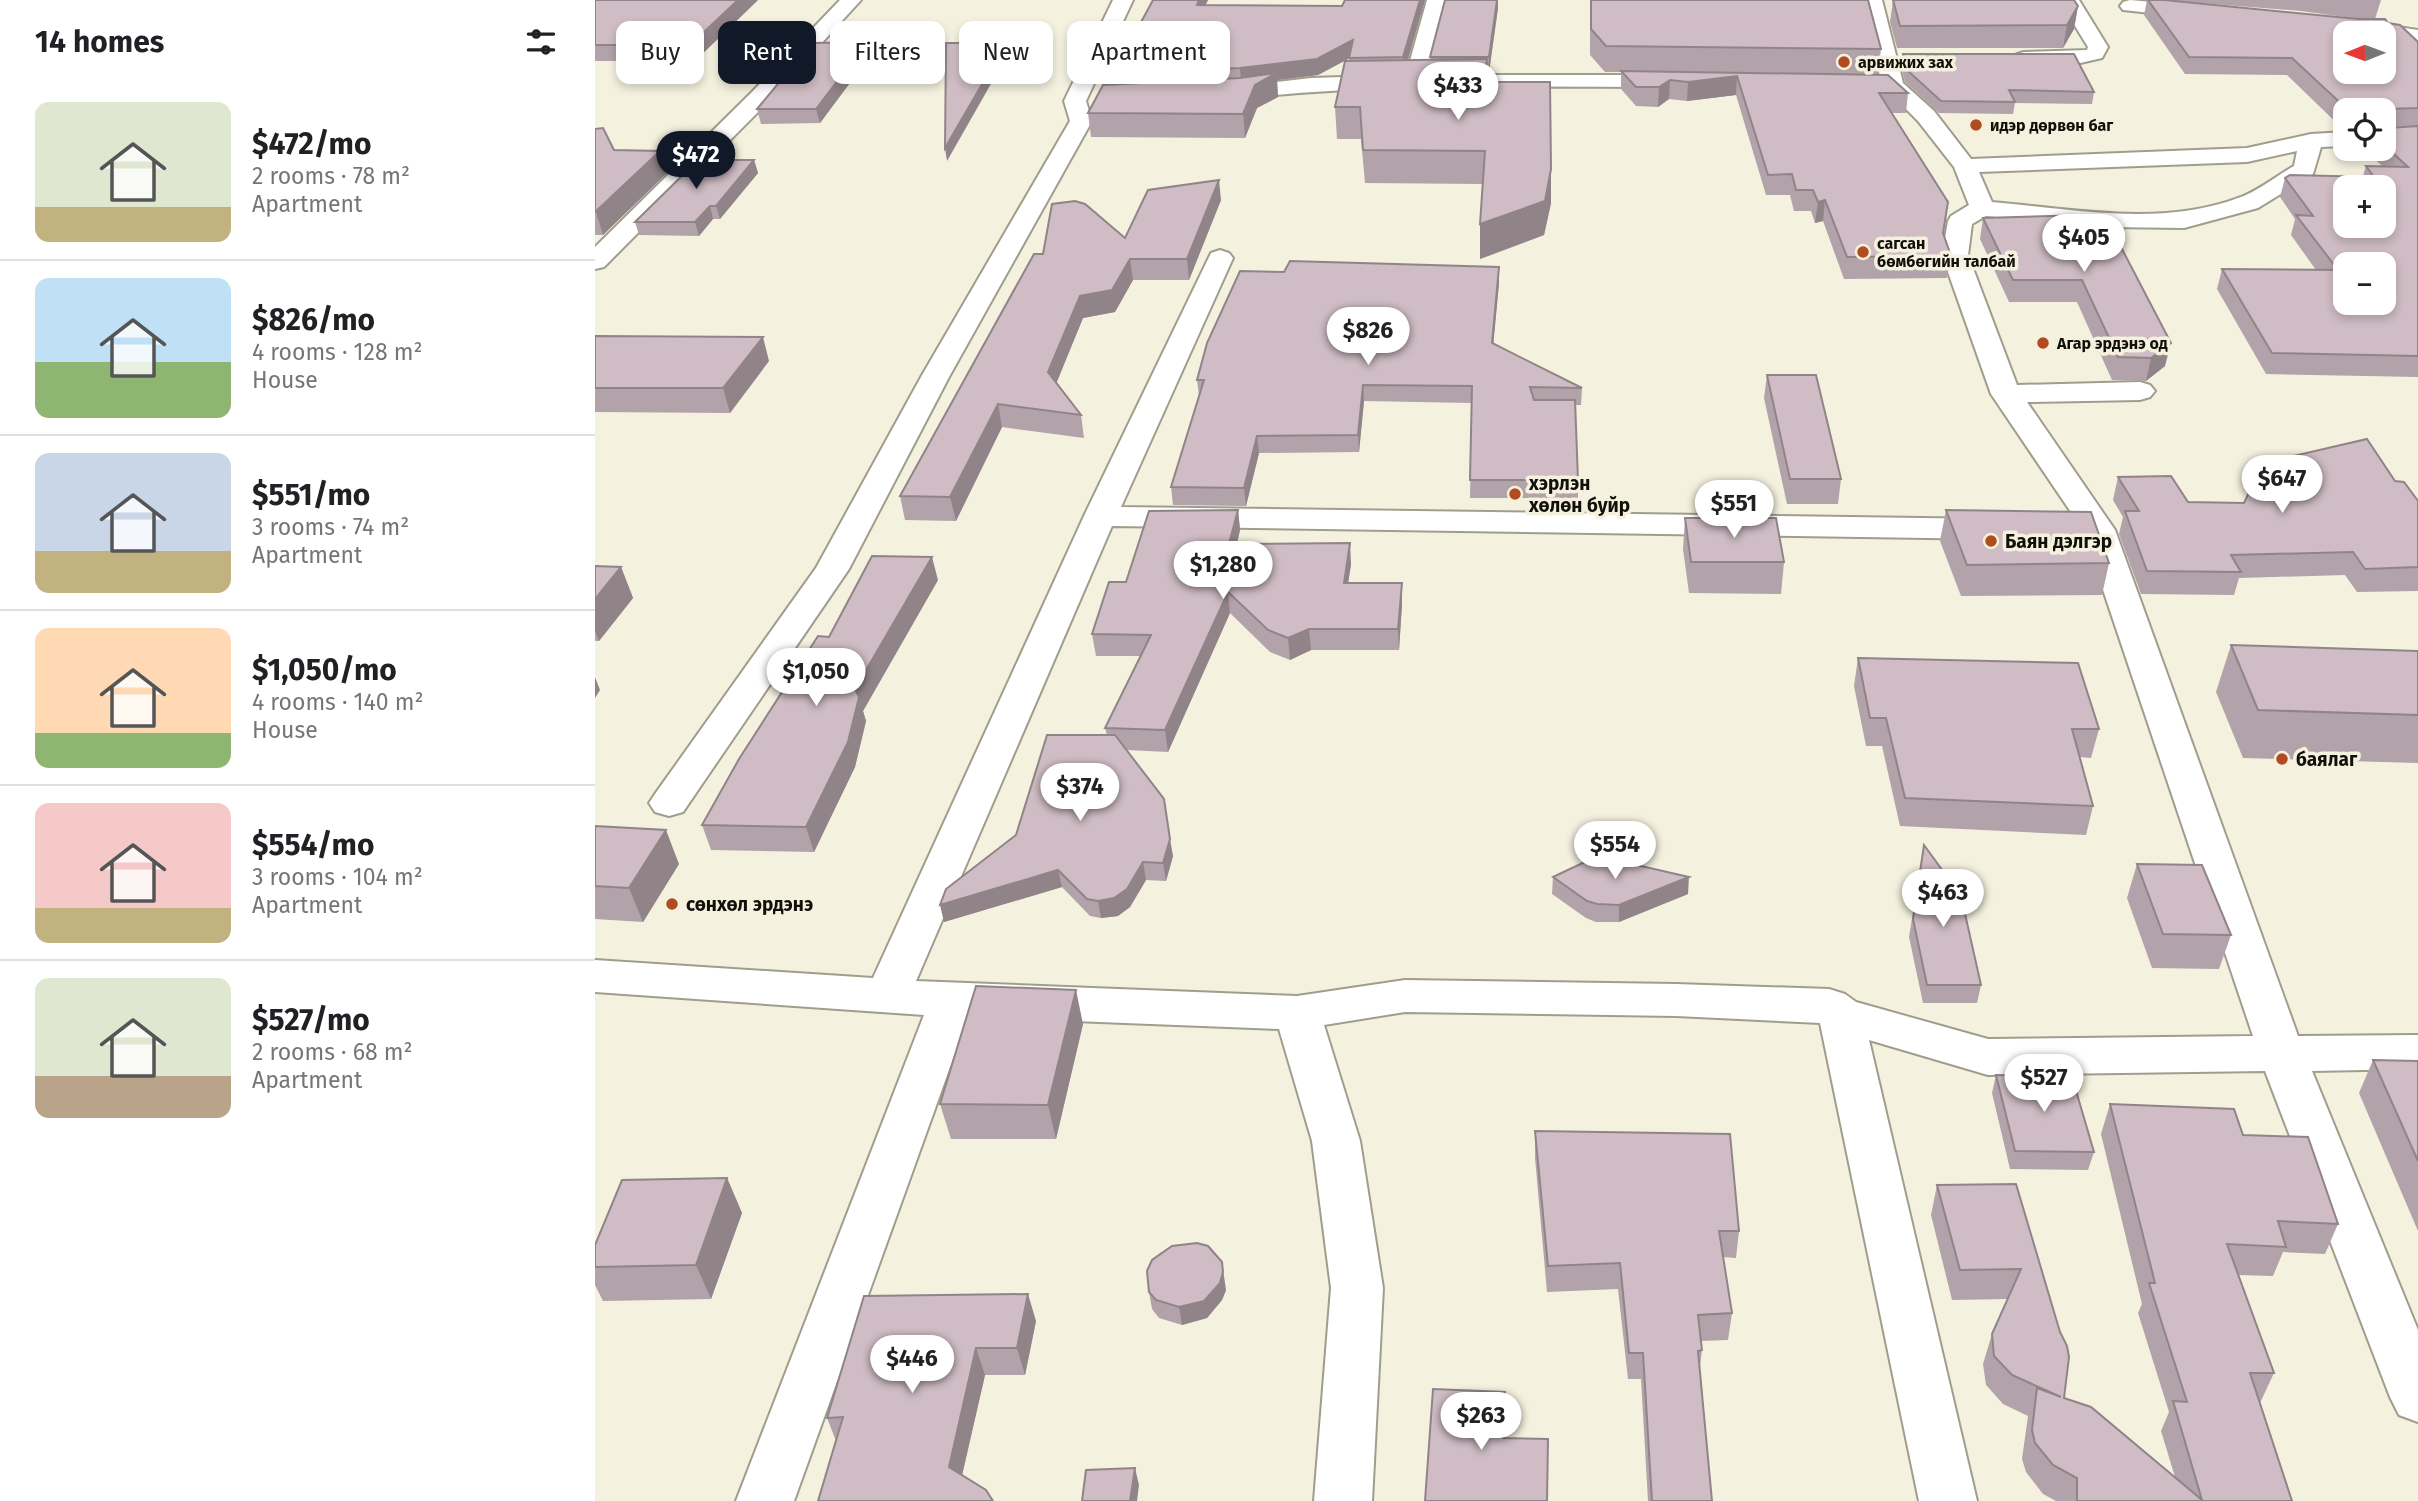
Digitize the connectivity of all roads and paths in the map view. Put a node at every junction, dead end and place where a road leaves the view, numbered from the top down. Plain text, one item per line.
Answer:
1 (851, 0) edge
2 (1123, 0) edge
3 (1437, 0) edge
4 (1872, 0) edge
5 (2069, 0) edge
6 (2130, 6) dead end
7 (2210, 13) edge
8 (2396, 33) edge
9 (2418, 36) edge
10 (1886, 57) junction
11 (1913, 57) edge
12 (2008, 58) edge
13 (1415, 82) junction
14 (1701, 82) edge
15 (1870, 84) edge
16 (1893, 85) junction
17 (1200, 95) edge
18 (2242, 133) dead end
19 (2333, 140) edge
20 (2311, 141) junction
21 (1963, 150) junction
22 (1982, 208) junction
23 (1220, 258) dead end
24 (595, 261) edge
25 (2140, 391) dead end
26 (2006, 394) junction
27 (1100, 516) junction
28 (2099, 530) junction
29 (669, 803) dead end
30 (595, 976) edge
31 (887, 996) junction
32 (952, 1000) junction
33 (1297, 1013) junction
34 (1841, 1016) junction
35 (2281, 1052) junction
36 (2418, 1052) edge
37 (2418, 1397) edge
38 (765, 1501) edge
39 (1343, 1501) edge
40 (1948, 1501) edge

1 - 24 street
2 - 29 street
3 - 13 street
4 - 10 street
5 - 12 street
6 - 7 street
8 - 9 street
10 - 11 street
10 - 16 street
13 - 14 street
13 - 17 street
15 - 16 street
16 - 21 street
18 - 20 street
19 - 20 street
20 - 21 street
20 - 22 street
21 - 22 street
22 - 26 street
23 - 27 street
25 - 26 street
26 - 28 street
27 - 28 street
27 - 31 street
28 - 35 street
30 - 31 street
31 - 32 street
32 - 33 street
32 - 38 street
33 - 34 street
33 - 39 street
34 - 35 street
34 - 40 street
35 - 36 street
35 - 37 street

